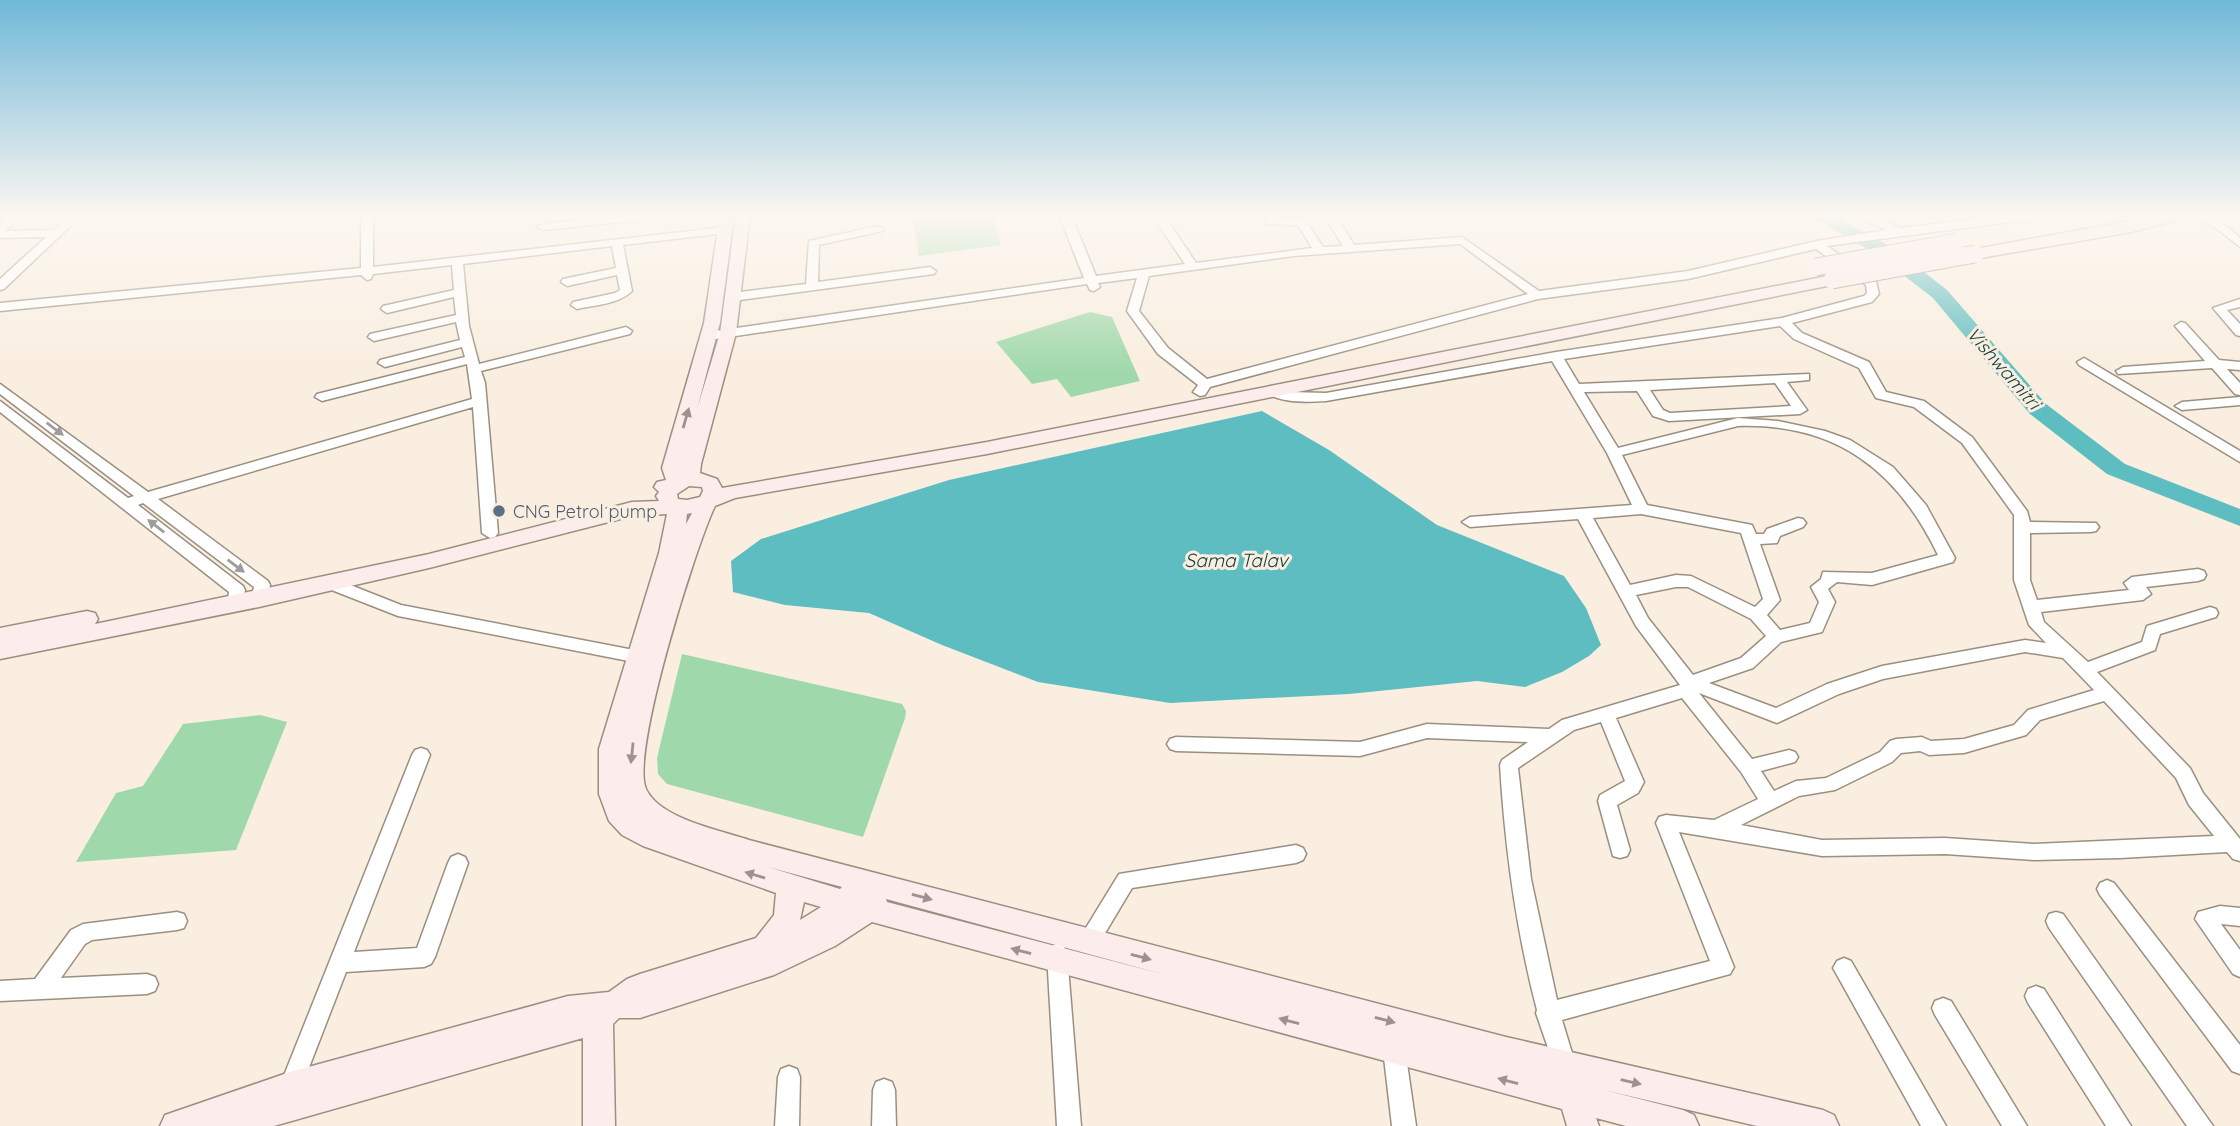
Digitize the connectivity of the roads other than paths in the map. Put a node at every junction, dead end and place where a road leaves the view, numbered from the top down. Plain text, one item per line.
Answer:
1 (20, 268) edge
2 (367, 268) edge
3 (415, 268) edge
4 (457, 268) edge
5 (725, 268) edge
6 (731, 268) edge
7 (812, 268) edge
8 (1086, 268) edge
9 (1191, 268) edge
10 (1221, 268) edge
11 (1500, 268) edge
12 (1719, 268) edge
13 (1814, 268) edge
14 (1851, 268) edge
15 (1900, 268) edge
16 (622, 270) joint
17 (930, 271) dead end
18 (367, 274) junction
19 (1143, 277) junction
20 (567, 282) dead end
21 (1093, 284) junction
22 (0, 286) edge
23 (812, 286) junction
24 (459, 292) junction
25 (1537, 295) junction
26 (732, 297) junction
27 (2240, 303) edge
28 (577, 306) dead end
29 (0, 308) edge
30 (387, 309) dead end
31 (463, 317) junction
32 (1783, 322) junction
33 (2181, 326) dead end
34 (625, 331) dead end
35 (2240, 332) edge
36 (374, 337) dead end
37 (718, 338) junction
38 (467, 342) junction
39 (1556, 356) junction
40 (2084, 362) dead end
41 (385, 363) dead end
42 (473, 364) junction
43 (2215, 364) junction
44 (2240, 366) edge
45 (2123, 371) dead end
46 (1804, 377) dead end
47 (1778, 378) junction
48 (1641, 387) junction
49 (0, 388) edge
50 (1203, 388) junction
51 (1577, 388) junction
52 (1270, 390) junction
53 (2240, 391) edge
54 (322, 397) dead end
55 (479, 401) junction
56 (2240, 401) edge
57 (0, 405) edge
58 (2182, 406) dead end
59 (961, 446) junction
60 (1614, 453) junction
61 (2240, 457) edge
62 (691, 490) junction
63 (145, 498) junction
64 (127, 503) junction
65 (1641, 509) junction
66 (1583, 514) junction
67 (1470, 522) dead end
68 (1798, 523) dead end
69 (2021, 527) junction
70 (2091, 527) dead end
71 (490, 533) junction
72 (1751, 539) junction
73 (2198, 575) dead end
74 (330, 583) junction
75 (260, 592) junction
76 (1625, 592) junction
77 (236, 597) junction
78 (2031, 607) junction
79 (2210, 612) dead end
80 (1757, 615) junction
81 (0, 636) edge
82 (1776, 637) junction
83 (0, 651) edge
84 (2068, 652) junction
85 (639, 657) junction
86 (2084, 670) junction
87 (1688, 686) junction
88 (2108, 693) junction
89 (1606, 714) junction
90 (1550, 736) junction
91 (1176, 744) dead end
92 (421, 755) dead end
93 (1788, 757) dead end
94 (1748, 767) junction
95 (1770, 801) junction
96 (1715, 829) junction
97 (2235, 848) edge
98 (1620, 849) dead end
99 (1296, 854) dead end
100 (458, 863) dead end
101 (789, 886) junction
102 (2107, 889) dead end
103 (865, 895) junction
104 (2240, 917) edge
105 (177, 921) dead end
106 (2056, 921) dead end
107 (1088, 943) junction
108 (1057, 947) junction
109 (764, 948) junction
110 (340, 963) junction
111 (2240, 967) edge
112 (1844, 968) dead end
113 (147, 984) dead end
114 (41, 989) junction
115 (0, 991) edge
116 (2036, 996) dead end
117 (1943, 1008) dead end
118 (608, 1010) junction
119 (1547, 1013) junction
120 (1394, 1049) junction
121 (2240, 1063) edge
122 (1565, 1066) junction
123 (789, 1077) dead end
124 (884, 1090) dead end
125 (286, 1097) junction
126 (1579, 1112) edge
127 (176, 1126) edge
128 (228, 1126) edge
129 (599, 1126) edge
130 (788, 1126) edge
131 (884, 1126) edge
132 (1069, 1126) edge
133 (1404, 1126) edge
134 (1684, 1126) edge
135 (1823, 1126) edge
136 (1934, 1126) edge
137 (2015, 1126) edge
138 (2119, 1126) edge
139 (2201, 1126) edge

1 - 22 street
2 - 18 street
3 - 18 street
4 - 24 street
5 - 37 main road
6 - 26 main road
7 - 23 street
8 - 21 street
9 - 19 street
10 - 19 street
11 - 25 street
12 - 25 street
13 - 50 main road, bridge
14 - 32 street
15 - 52 main road, bridge
16 - 20 street
16 - 28 street
17 - 23 street
18 - 29 street
19 - 21 street
19 - 50 street
21 - 37 street
23 - 26 street
24 - 30 street
24 - 31 street
25 - 50 street
26 - 37 main road
27 - 35 street
31 - 36 street
31 - 38 street
32 - 39 street
32 - 69 street
33 - 43 street
34 - 42 street
37 - 62 main road
38 - 41 street
38 - 42 street
39 - 51 street
39 - 52 street
40 - 61 street
42 - 54 street
42 - 55 street
43 - 44 street
43 - 45 street
43 - 53 street
46 - 47 street
47 - 48 street
47 - 48 street
48 - 51 street
49 -> 63 street
50 - 59 main road
51 - 60 street
52 - 59 main road
55 - 63 street
55 - 71 street
56 - 58 street
57 - 64 street
59 - 62 main road
60 - 65 street
60 - 82 street
62 - 71 main road
62 - 74 main road
62 - 85 main road
62 -> 103 main road
63 - 64 street
63 -> 75 street
77 -> 64 street
65 - 66 street
65 - 72 street
66 - 67 street
66 - 76 street
68 - 72 street
69 - 70 street
69 - 78 street
71 - 75 main road
72 - 80 street
73 - 78 street
74 - 75 main road
74 - 85 street
75 - 77 main road
76 - 80 street
76 - 87 street
77 - 81 main road
77 - 83 main road
78 - 84 street
79 - 86 street
80 - 82 street
82 - 87 street
84 - 86 street
84 - 87 street
101 -> 85 main road
86 - 88 street
87 - 89 street
87 - 94 street
88 - 95 street
88 - 97 street
89 - 90 street
89 - 98 street
90 - 91 street
90 - 119 street
92 - 110 street
93 - 94 street
94 - 95 street
95 - 96 street
96 - 97 street
96 - 119 street
99 - 107 street
100 - 110 street
101 - 103 main road
101 - 109 main road
102 - 121 street
103 - 108 main road
103 - 109 main road
103 - 118 main road
104 - 111 street
105 - 114 street
106 - 139 street
107 - 108 main road
107 -> 122 main road
120 -> 108 main road
108 - 132 street
109 - 118 main road
110 - 125 street
112 - 136 street
113 - 114 street
114 - 115 street
116 - 138 street
117 - 137 street
118 - 125 main road
118 - 129 main road
119 - 122 street
126 -> 120 main road
120 - 133 street
122 - 126 main road
122 -> 135 main road
123 - 130 street
124 - 131 street
125 - 127 main road
125 - 128 main road
126 - 134 main road

